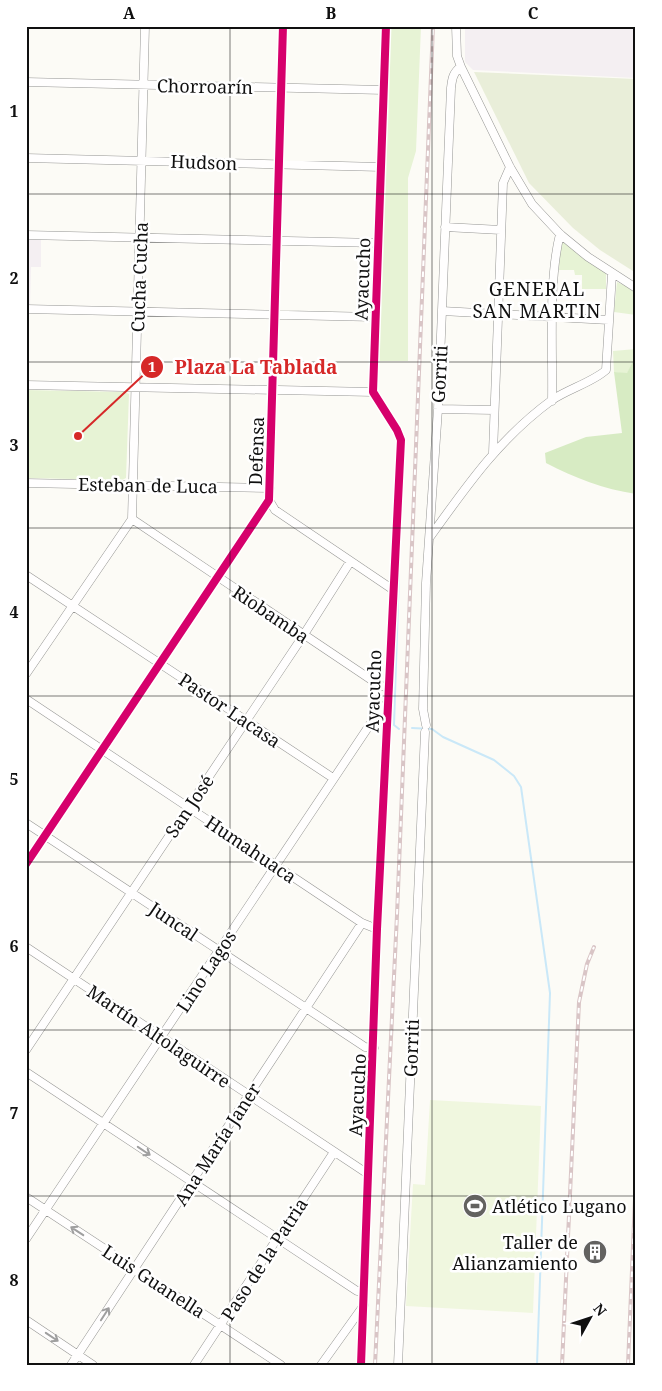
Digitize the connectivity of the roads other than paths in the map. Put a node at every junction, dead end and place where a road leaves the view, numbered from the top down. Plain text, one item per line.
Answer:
1 (145, 26) edge
2 (283, 26) edge
3 (386, 26) edge
4 (456, 26) edge
5 (461, 67) junction
6 (26, 82) edge
7 (143, 84) junction
8 (280, 87) junction
9 (384, 90) junction
10 (26, 158) edge
11 (141, 160) junction
12 (279, 164) junction
13 (381, 167) junction
14 (510, 167) junction
15 (445, 227) junction
16 (501, 230) junction
17 (26, 234) edge
18 (560, 234) junction
19 (140, 236) junction
20 (277, 240) junction
21 (378, 243) junction
22 (612, 274) junction
23 (636, 288) edge
24 (26, 309) edge
25 (442, 311) junction
26 (137, 312) junction
27 (498, 314) junction
28 (275, 315) junction
29 (375, 317) junction
30 (553, 318) junction
31 (609, 320) junction
32 (26, 385) edge
33 (136, 388) junction
34 (272, 392) junction
35 (373, 392) junction
36 (552, 400) junction
37 (438, 409) junction
38 (494, 410) junction
39 (493, 453) junction
40 (26, 482) edge
41 (133, 485) junction
42 (270, 488) junction
43 (269, 500) junction
44 (132, 519) junction
45 (430, 538) junction
46 (350, 562) junction
47 (26, 574) edge
48 (218, 578) junction
49 (392, 589) junction
50 (73, 606) junction
51 (303, 636) junction
52 (161, 664) junction
53 (26, 674) edge
54 (388, 688) junction
55 (26, 699) edge
56 (387, 704) junction
57 (246, 722) junction
58 (102, 750) junction
59 (333, 778) junction
60 (188, 807) junction
61 (26, 823) edge
62 (45, 835) junction
63 (26, 864) edge
64 (275, 865) junction
65 (131, 892) junction
66 (362, 923) junction
67 (377, 929) junction
68 (26, 947) edge
69 (218, 952) junction
70 (73, 979) junction
71 (306, 1009) junction
72 (162, 1037) junction
73 (374, 1048) junction
74 (26, 1050) edge
75 (26, 1072) edge
76 (249, 1096) junction
77 (103, 1124) junction
78 (334, 1152) junction
79 (368, 1174) junction
80 (192, 1183) junction
81 (26, 1197) edge
82 (46, 1210) junction
83 (26, 1239) edge
84 (277, 1239) junction
85 (135, 1268) junction
86 (364, 1291) junction
87 (364, 1305) junction
88 (26, 1320) edge
89 (221, 1324) junction
90 (78, 1355) junction
91 (71, 1365) edge
92 (93, 1365) edge
93 (194, 1365) edge
94 (281, 1365) edge
95 (320, 1365) edge
96 (361, 1365) edge
97 (398, 1365) edge

1 - 7 street, Cucha Cucha
2 - 8 street, Defensa
3 - 9 street, Ayacucho
4 - 5 street
5 - 14 street
5 - 15 street, Gorriti
6 - 7 street, Chorroarín
7 - 8 street, Chorroarín
7 - 11 street, Cucha Cucha
8 - 9 street, Chorroarín
8 - 12 street, Defensa
9 - 13 street, Ayacucho
10 - 11 street, Hudson
11 - 12 street, Hudson
11 - 19 street, Cucha Cucha
12 - 13 street, Hudson
12 - 20 street, Defensa
13 - 21 street, Ayacucho
14 - 16 street
14 - 18 street
15 - 16 street
15 - 25 street, Gorriti
16 - 27 street
17 - 19 street
18 - 22 street
18 - 30 street
19 - 20 street
19 - 26 street, Cucha Cucha
20 - 21 street
20 - 28 street, Defensa
21 - 29 street, Ayacucho
22 - 23 street
22 - 31 street
24 - 26 street
25 - 27 street
25 - 37 street, Gorriti
26 - 28 street
26 - 33 street, Cucha Cucha
27 - 30 street
27 - 38 street
28 - 29 street
28 - 34 street, Defensa
29 - 35 street, Ayacucho
30 - 31 street
30 - 36 street
31 - 36 street
32 - 33 street
33 - 34 street
33 - 41 street, Cucha Cucha
34 - 35 street
34 - 42 street, Defensa
35 - 49 street, Ayacucho
36 - 39 street
37 - 38 street
37 - 45 street, Gorriti
38 - 39 street
39 - 45 street
40 - 41 street, Esteban de Luca
41 - 42 street, Esteban de Luca
41 - 44 street, Cucha Cucha
42 - 43 street, Defensa
43 - 46 street
43 - 48 street, Defensa
44 - 48 street, Riobamba
44 - 50 street
45 - 97 street, Gorriti
46 - 49 street
46 - 51 street, San José
47 - 50 street, Pastor Lacasa
48 - 51 street, Riobamba
48 - 52 street, Defensa
49 - 54 street, Ayacucho
50 - 52 street, Pastor Lacasa
50 - 53 street
51 - 54 street, Riobamba
51 - 57 street, San José
52 - 57 street, Pastor Lacasa
52 - 58 street, Defensa
54 - 56 street, Ayacucho
55 - 58 street, Humahuaca
56 - 59 street, Lino Lagos
56 - 67 street, Ayacucho
57 - 59 street, Pastor Lacasa
57 - 60 street, San José
58 - 60 street, Humahuaca
58 - 62 street, Defensa
59 - 64 street, Lino Lagos
60 - 64 street, Humahuaca
60 - 65 street, San José
61 - 62 street, Juncal
62 - 63 street, Defensa
62 - 65 street, Juncal
64 - 66 street, Humahuaca
64 - 69 street, Lino Lagos
65 - 69 street, Juncal
65 - 70 street, San José
66 - 67 street, Humahuaca
66 - 71 street, Ana María Janer
67 - 73 street, Ayacucho
68 - 70 street, Martín Altolaguirre
69 - 71 street, Juncal
69 - 72 street, Lino Lagos
70 - 72 street, Martín Altolaguirre
70 - 74 street, San José
71 - 73 street, Juncal
71 - 76 street, Ana María Janer
72 - 76 street, Martín Altolaguirre
72 - 77 street, Lino Lagos
73 - 79 street, Ayacucho
75 - 77 street
76 - 78 street, Martín Altolaguirre
76 - 80 street, Ana María Janer
77 -> 80 street
77 - 82 street, Lino Lagos
78 - 79 street, Martín Altolaguirre
78 - 84 street, Paso de la Patria
79 - 86 street, Ayacucho
80 - 84 street
80 - 85 street, Ana María Janer
81 - 82 street, Luis Guanella
82 - 83 street, Lino Lagos
85 -> 82 street, Luis Guanella
84 - 86 street
84 - 89 street, Paso de la Patria
85 - 89 street, Luis Guanella
90 -> 85 street, Ana María Janer
86 - 87 street, Ayacucho
87 - 95 street
87 - 96 street, Ayacucho
88 -> 90 street
89 - 93 street, Paso de la Patria
89 - 94 street, Luis Guanella
90 - 91 street, Ana María Janer
90 - 92 street

